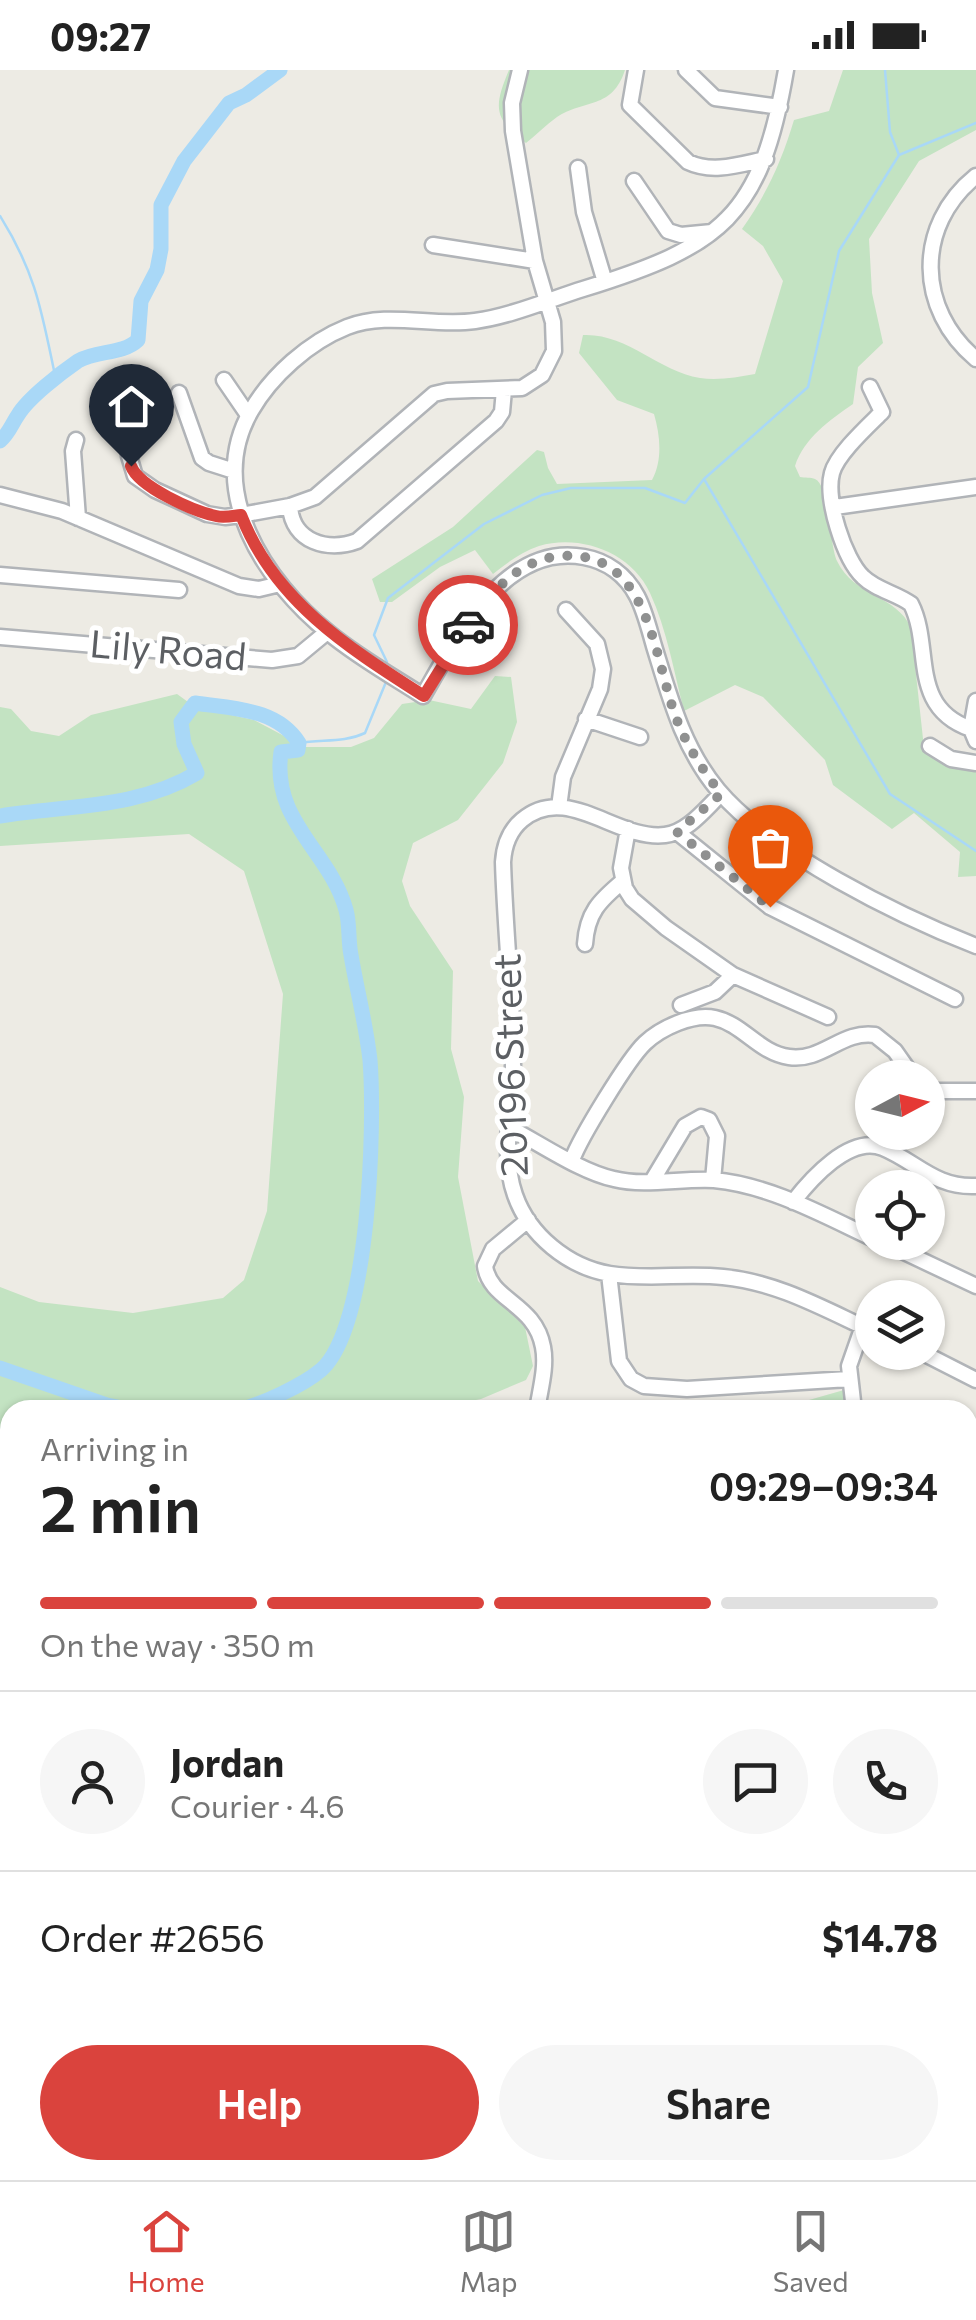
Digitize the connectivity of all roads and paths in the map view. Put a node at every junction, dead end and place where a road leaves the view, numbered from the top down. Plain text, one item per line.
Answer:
1 (520, 70) edge
2 (636, 70) edge
3 (686, 70) edge
4 (786, 70) edge
5 (780, 108) junction
6 (766, 159) junction
7 (578, 168) dead end
8 (976, 176) edge
9 (634, 180) dead end
10 (713, 232) junction
11 (433, 245) dead end
12 (535, 261) junction
13 (604, 282) junction
14 (546, 300) junction
15 (976, 359) edge
16 (224, 380) dead end
17 (870, 387) dead end
18 (504, 390) junction
19 (180, 393) dead end
20 (248, 415) junction
21 (125, 420) dead end
22 (76, 440) dead end
23 (234, 470) junction
24 (976, 487) edge
25 (0, 495) edge
26 (290, 506) junction
27 (834, 506) junction
28 (241, 515) junction
29 (78, 518) junction
30 (0, 575) edge
31 (280, 584) junction
32 (179, 590) dead end
33 (566, 610) dead end
34 (327, 632) junction
35 (0, 638) edge
36 (976, 701) edge
37 (586, 719) junction
38 (974, 735) edge
39 (640, 737) dead end
40 (930, 746) dead end
41 (976, 763) edge
42 (721, 794) junction
43 (558, 807) junction
44 (628, 829) junction
45 (677, 832) junction
46 (623, 881) junction
47 (584, 944) dead end
48 (976, 946) edge
49 (733, 975) junction
50 (955, 999) dead end
51 (680, 1005) dead end
52 (828, 1017) dead end
53 (901, 1060) edge
54 (945, 1090) edge
55 (976, 1090) edge
56 (510, 1128) junction
57 (855, 1149) edge
58 (897, 1150) edge
59 (572, 1160) junction
60 (713, 1180) junction
61 (652, 1181) junction
62 (976, 1186) edge
63 (792, 1202) junction
64 (528, 1220) junction
65 (855, 1230) edge
66 (920, 1260) edge
67 (609, 1274) junction
68 (976, 1286) edge
69 (855, 1322) edge
70 (855, 1348) edge
71 (945, 1364) edge
72 (849, 1379) junction
73 (976, 1380) edge
74 (538, 1400) edge
75 (852, 1400) edge

1 - 12 street
2 - 6 street
3 - 5 street
4 - 5 street
5 - 6 street
6 - 10 street
7 - 13 street
8 - 15 street
9 - 10 street
10 - 13 street
11 - 12 street
12 - 14 street
13 - 14 street
14 - 18 street
14 - 20 street
16 - 20 street
17 - 27 street
18 - 26 street
18 - 26 street
19 - 23 street
20 - 23 street
21 - 28 street
22 - 29 street
23 - 28 street
24 - 27 street
25 - 29 street
26 - 28 street
27 - 38 street
28 - 31 street
29 - 31 street
30 - 32 street
31 - 34 street
33 - 37 street
34 - 35 street, Lily Road
34 - 42 street
36 - 38 street
37 - 39 street
37 - 43 street
40 - 41 street
42 - 45 street
42 - 48 street
43 - 44 street
43 - 56 street, 20196 Street
44 - 45 street
44 - 46 street
45 - 50 street
46 - 47 street
46 - 49 street
49 - 51 street
49 - 52 street
53 - 59 street
54 - 55 street
56 - 59 street
56 - 64 street, 20196 Street
57 - 63 street
58 - 62 street
59 - 61 street
60 - 61 street
60 - 61 street
60 - 63 street
63 - 65 street
64 - 67 street, 20196 Street
64 - 74 street
66 - 68 street
67 - 69 street, 20196 Street
67 - 72 street
70 - 72 street
71 - 73 street
72 - 75 street

